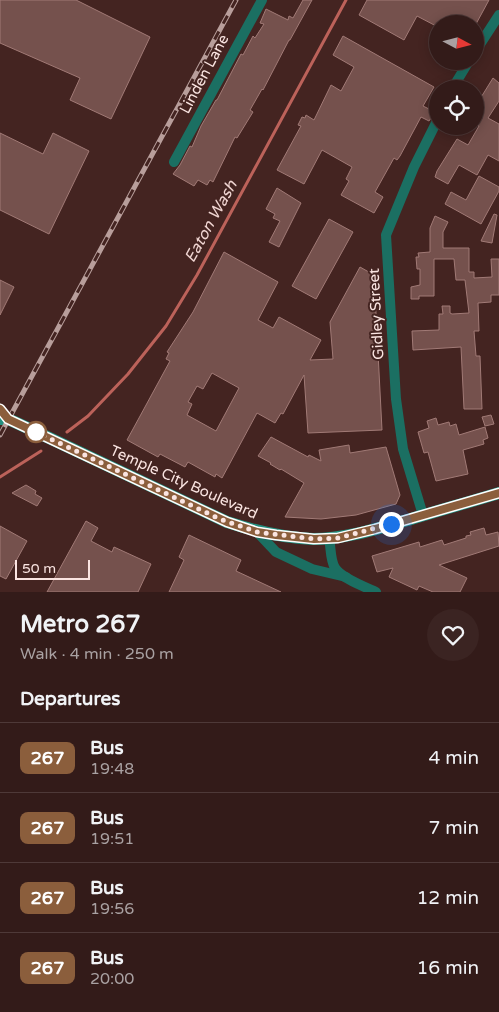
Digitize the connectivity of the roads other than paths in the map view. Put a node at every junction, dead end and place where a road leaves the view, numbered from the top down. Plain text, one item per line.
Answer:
1 (262, 0) edge
2 (498, 19) edge
3 (484, 39) edge
4 (430, 135) edge
5 (174, 162) dead end
6 (0, 409) edge
7 (4, 419) edge
8 (499, 492) edge
9 (423, 515) junction
10 (257, 532) junction
11 (329, 538) junction
12 (346, 578) junction
13 (376, 592) edge

1 - 5 street, Linden Lane
2 - 3 street
4 - 9 street, Gidley Street
6 - 7 main road, Temple City Boulevard
7 - 10 main road, Temple City Boulevard
8 - 9 main road, Temple City Boulevard
9 - 11 main road, Temple City Boulevard
10 - 11 main road, Temple City Boulevard
10 - 12 street
11 - 12 street
12 - 13 street

